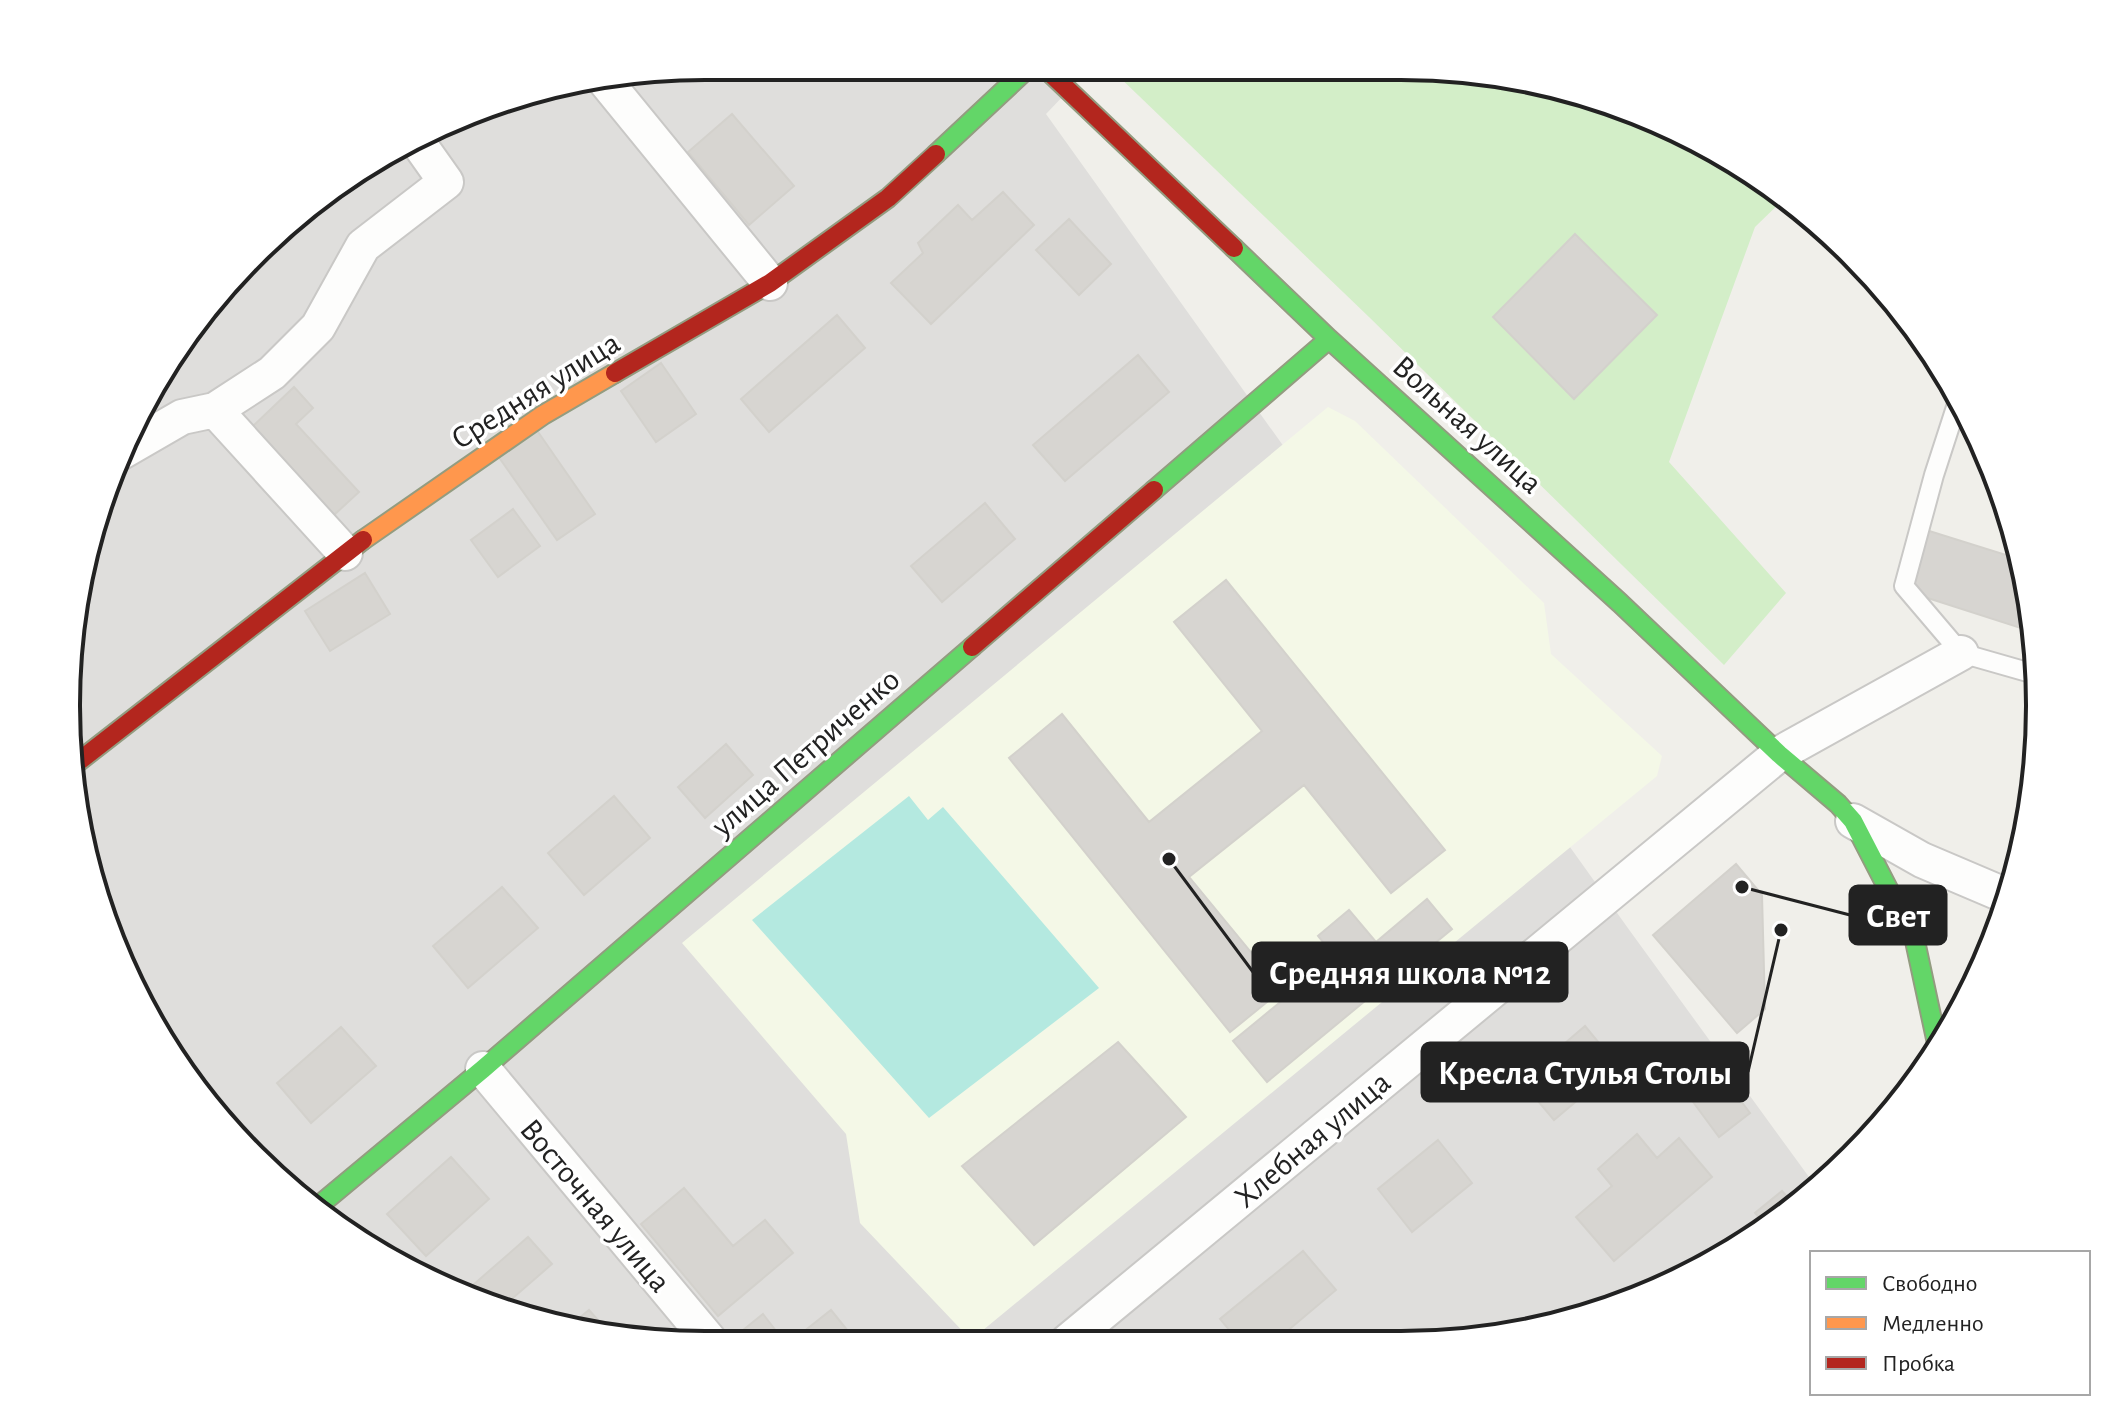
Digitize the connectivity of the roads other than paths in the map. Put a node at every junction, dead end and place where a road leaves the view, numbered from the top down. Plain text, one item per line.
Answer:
1 (1016, 80) edge
2 (1058, 80) edge
3 (1077, 80) edge
4 (610, 87) edge
5 (1003, 92) junction
6 (1089, 110) junction
7 (422, 149) edge
8 (770, 283) junction
9 (1329, 339) junction
10 (215, 410) junction
11 (1954, 415) edge
12 (139, 442) edge
13 (345, 553) junction
14 (1961, 653) junction
15 (2025, 671) edge
16 (1779, 754) junction
17 (82, 759) edge
18 (1853, 821) junction
19 (1997, 892) edge
20 (1934, 1031) edge
21 (483, 1069) junction
22 (324, 1201) edge
23 (701, 1331) edge
24 (1080, 1331) edge

1 - 5 street, Средняя улица
2 - 6 street, Вольная улица
3 - 6 street
4 - 8 street
5 - 6 street
5 - 8 street, Средняя улица
6 - 9 street, Вольная улица
7 - 10 street
8 - 13 street, Средняя улица
9 - 16 street, Вольная улица
9 - 21 street, улица Петриченко
10 - 12 street
10 - 13 street
11 - 14 lane
13 - 17 street, Средняя улица
14 - 15 lane
14 - 16 street, Хлебная улица
16 - 18 street, Вольная улица
16 - 24 street, Хлебная улица
18 - 19 street
18 - 20 street, Вольная улица
21 - 22 street, улица Петриченко
21 - 23 street, Восточная улица

